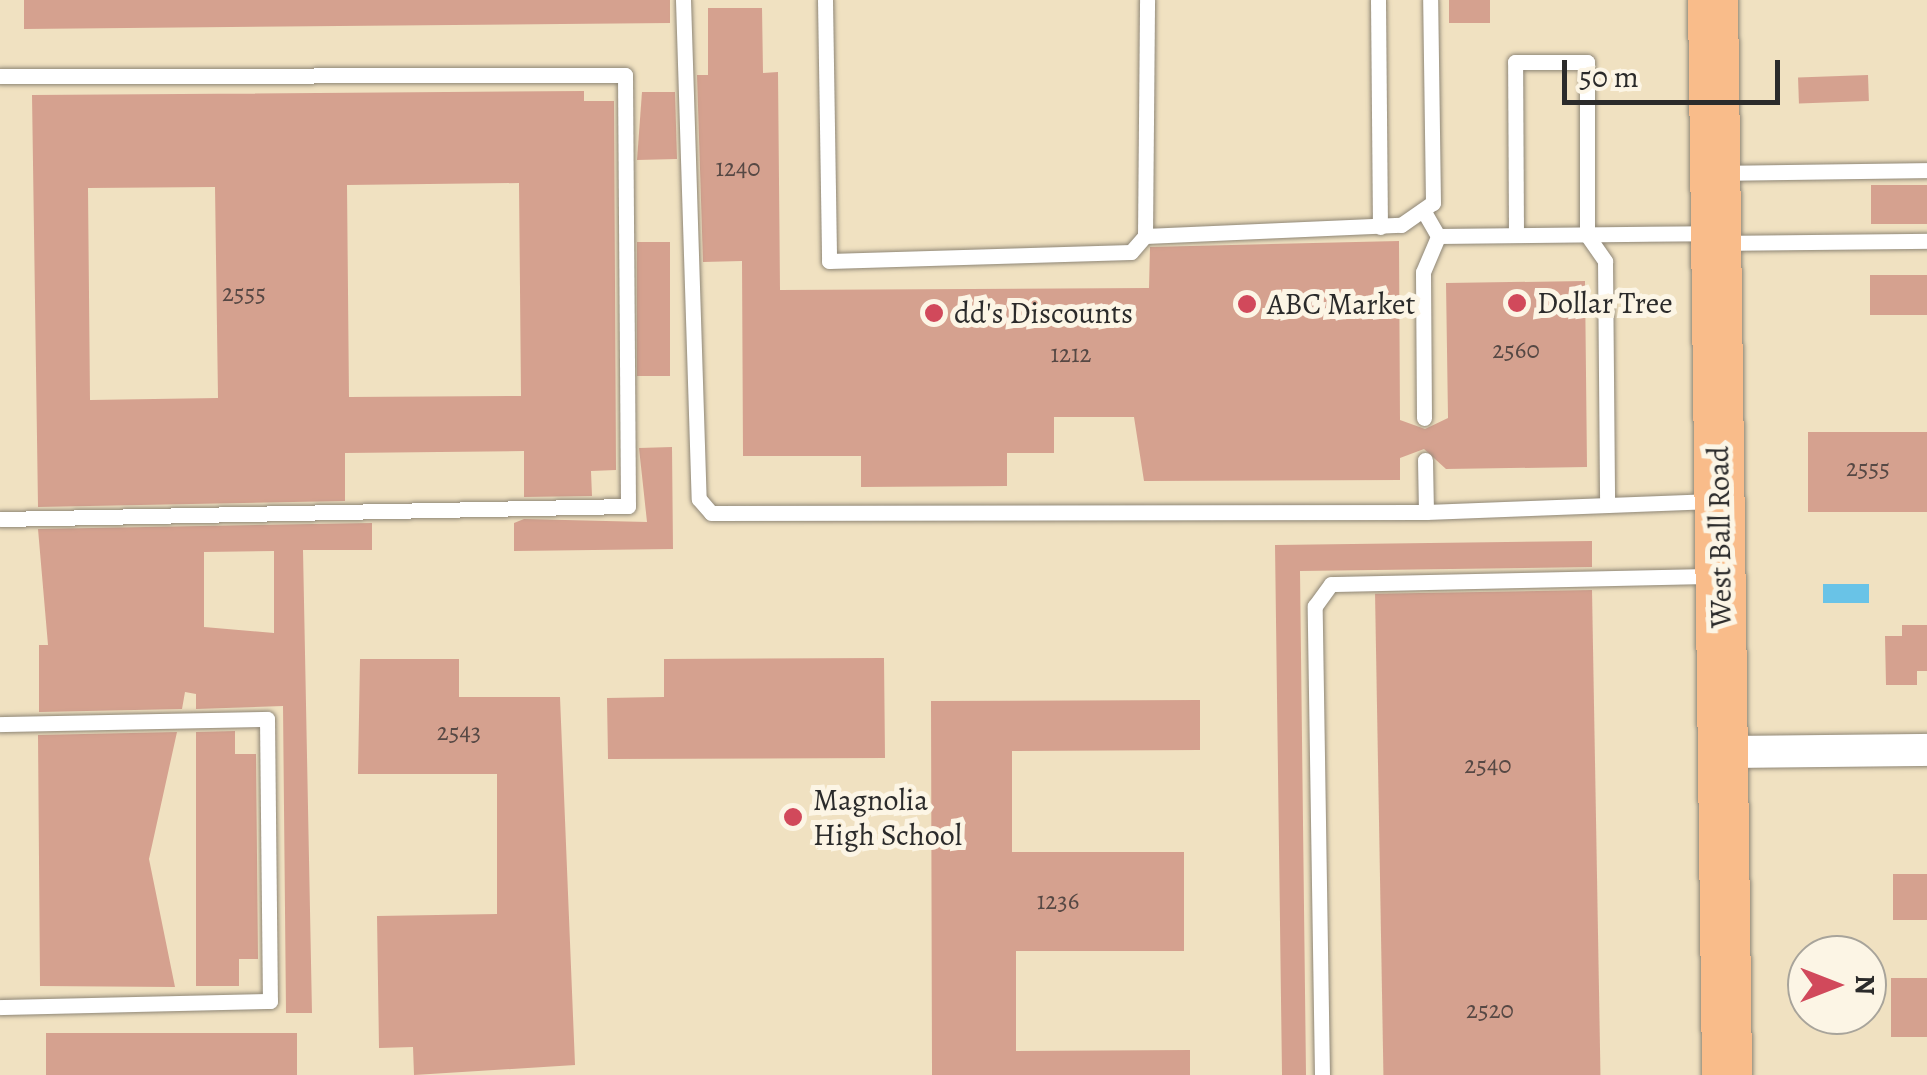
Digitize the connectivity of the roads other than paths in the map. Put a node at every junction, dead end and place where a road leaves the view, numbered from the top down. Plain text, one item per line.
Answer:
1 (683, 0) edge
2 (825, 0) edge
3 (1147, 0) edge
4 (1378, 0) edge
5 (1430, 0) edge
6 (1713, 0) edge
7 (0, 76) edge
8 (1927, 170) edge
9 (1715, 173) junction
10 (1423, 210) junction
11 (1380, 227) junction
12 (1587, 235) junction
13 (1144, 236) junction
14 (1438, 236) junction
15 (1516, 236) junction
16 (1716, 238) junction
17 (1927, 240) edge
18 (1424, 418) dead end
19 (1425, 460) dead end
20 (1720, 500) junction
21 (1607, 505) junction
22 (1426, 512) junction
23 (0, 519) edge
24 (1721, 576) junction
25 (0, 724) edge
26 (1927, 750) edge
27 (1723, 752) junction
28 (0, 1006) edge
29 (1322, 1075) edge
30 (1727, 1075) edge

1 - 22 lane
2 - 13 lane
3 - 13 lane
4 - 11 lane
5 - 10 lane
6 - 9 main road, West Ball Road
7 - 23 lane
8 - 9 lane
9 - 16 main road, West Ball Road
10 - 11 lane
10 - 14 lane
11 - 13 lane
12 - 15 lane
12 - 15 lane
12 - 16 lane
12 - 21 lane
14 - 15 lane
14 - 18 lane
16 - 17 lane
16 - 20 main road, West Ball Road
19 - 22 lane
20 - 21 lane
20 - 24 main road, West Ball Road
21 - 22 lane
24 - 27 main road, West Ball Road
24 - 29 lane
25 - 28 lane
26 - 27 street
27 - 30 main road, West Ball Road

